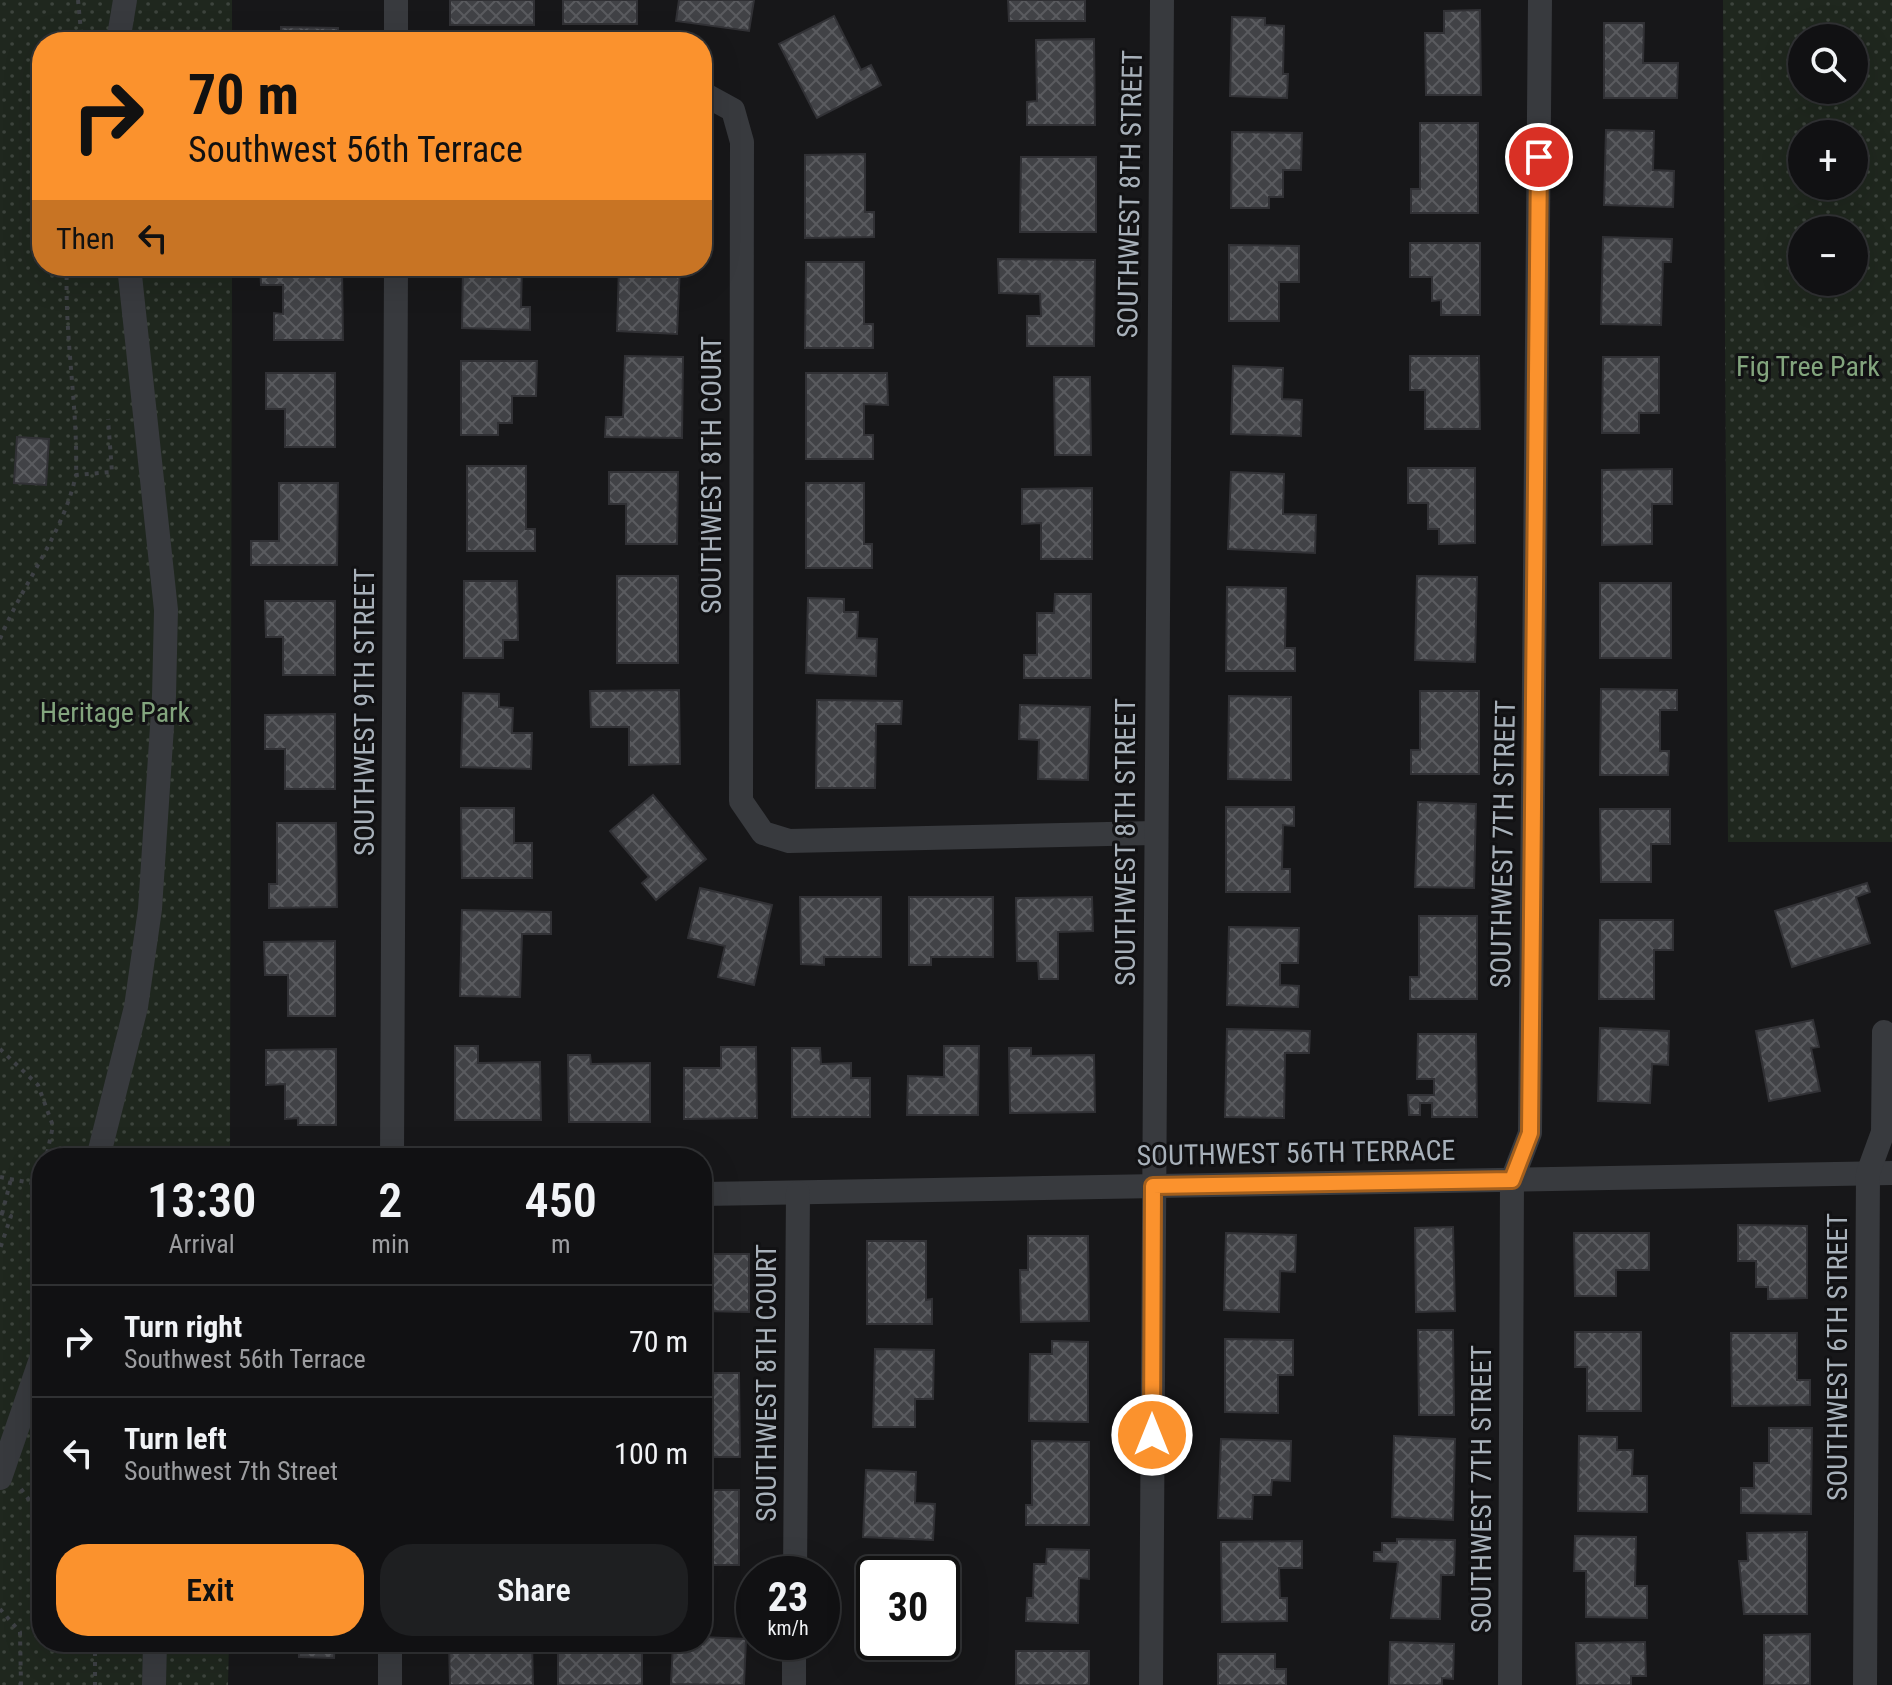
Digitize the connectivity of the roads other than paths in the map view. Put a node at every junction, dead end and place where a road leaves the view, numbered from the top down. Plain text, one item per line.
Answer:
1 (125, 0) edge
2 (396, 0) edge
3 (1162, 0) edge
4 (1540, 0) edge
5 (120, 32) edge
6 (396, 32) edge
7 (712, 98) edge
8 (130, 276) edge
9 (396, 276) edge
10 (1154, 833) junction
11 (1884, 1032) dead end
12 (101, 1148) edge
13 (392, 1148) edge
14 (1880, 1173) edge
15 (1512, 1180) junction
16 (1153, 1186) junction
17 (798, 1193) junction
18 (712, 1194) edge
19 (32, 1394) edge
20 (9, 1482) edge
21 (795, 1556) edge
22 (155, 1652) edge
23 (390, 1652) edge
24 (794, 1660) edge
25 (154, 1685) edge
26 (390, 1685) edge
27 (794, 1685) edge
28 (1151, 1685) edge
29 (1510, 1685) edge
30 (1865, 1685) edge

1 - 5 street
2 - 6 street
3 - 10 street, SOUTHWEST 8TH STREET
4 - 15 street, SOUTHWEST 7TH STREET
7 - 10 street, SOUTHWEST 8TH COURT
8 - 12 street
9 - 13 street, SOUTHWEST 9TH STREET
10 - 16 street, SOUTHWEST 8TH STREET
11 - 14 street, SOUTHWEST 6TH STREET
14 - 15 street, SOUTHWEST 56TH TERRACE
14 - 30 street, SOUTHWEST 6TH STREET
15 - 16 street, SOUTHWEST 56TH TERRACE
15 - 29 street, SOUTHWEST 7TH STREET
16 - 17 street, SOUTHWEST 56TH TERRACE
16 - 28 street, SOUTHWEST 8TH STREET
17 - 18 street, SOUTHWEST 56TH TERRACE
17 - 21 street, SOUTHWEST 8TH COURT
19 - 20 street
22 - 25 street
23 - 26 street
24 - 27 street

